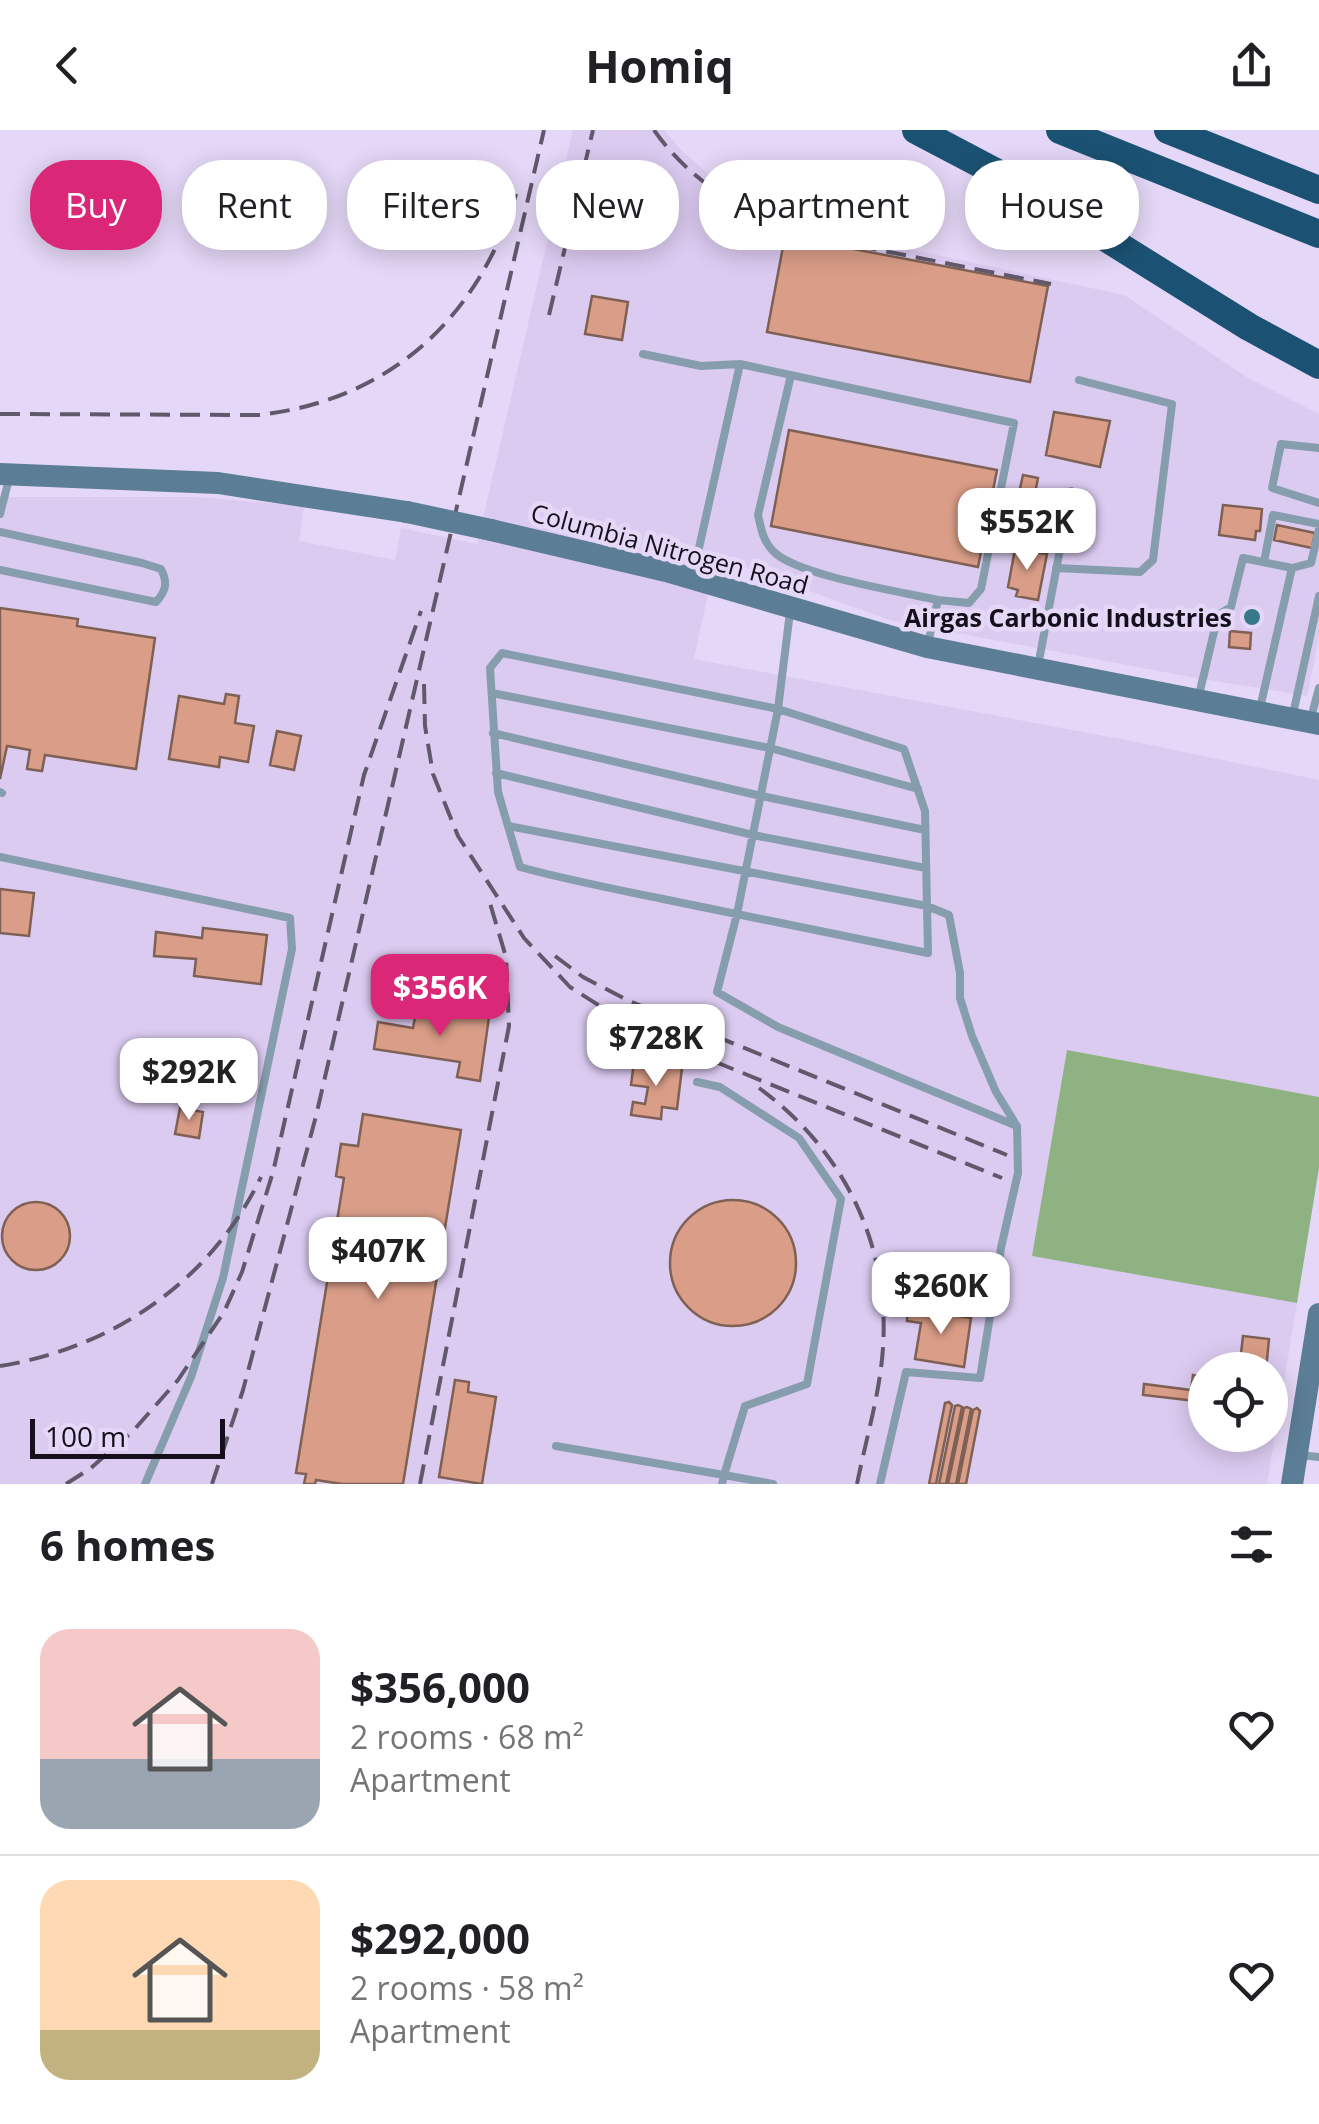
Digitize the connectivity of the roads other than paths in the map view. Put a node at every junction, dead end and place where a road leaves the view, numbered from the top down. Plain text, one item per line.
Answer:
1 (916, 130) edge
2 (1060, 130) edge
3 (1168, 130) edge
4 (1319, 190) edge
5 (1319, 234) edge
6 (643, 354) dead end
7 (740, 364) junction
8 (1317, 364) edge
9 (791, 375) junction
10 (1079, 380) dead end
11 (1319, 448) edge
12 (5, 474) edge
13 (1071, 491) dead end
14 (1319, 503) edge
15 (0, 514) edge
16 (1319, 527) edge
17 (0, 532) edge
18 (1264, 562) junction
19 (1056, 568) junction
20 (1292, 568) junction
21 (0, 570) edge
22 (692, 579) junction
23 (1319, 596) edge
24 (938, 600) junction
25 (791, 608) junction
26 (926, 647) junction
27 (1037, 670) junction
28 (1319, 688) edge
29 (492, 693) junction
30 (1197, 701) junction
31 (778, 709) junction
32 (1260, 712) junction
33 (1307, 721) edge
34 (494, 733) junction
35 (770, 748) junction
36 (496, 773) junction
37 (918, 789) junction
38 (761, 796) junction
39 (508, 826) junction
40 (925, 830) junction
41 (753, 834) junction
42 (0, 857) edge
43 (926, 868) junction
44 (746, 870) junction
45 (927, 906) junction
46 (737, 914) junction
47 (697, 1082) dead end
48 (1017, 1126) junction
49 (1319, 1314) edge
50 (1315, 1368) edge
51 (556, 1446) dead end
52 (1308, 1456) edge
53 (723, 1480) edge
54 (145, 1484) edge
55 (773, 1484) edge
56 (880, 1484) edge
57 (1292, 1484) edge

1 - 8 highway
2 - 5 highway
3 - 4 highway
6 - 7 lane
7 - 9 lane
7 - 22 lane
9 - 24 lane
9 - 24 lane
10 - 19 lane
11 - 14 lane
12 - 15 lane
12 - 22 street, Columbia Nitrogen Road, bridge
13 - 19 lane
16 - 18 lane
16 - 20 lane
17 - 21 lane
18 - 20 lane
18 - 30 lane
19 - 27 lane
20 - 32 lane
22 - 25 street, Columbia Nitrogen Road
23 - 33 lane
24 - 26 lane
25 - 26 street, Columbia Nitrogen Road
25 - 31 lane
26 - 27 street, Columbia Nitrogen Road
27 - 30 street, Columbia Nitrogen Road
28 - 33 lane
29 - 31 lane
29 - 34 lane
29 - 35 lane
30 - 32 street, Columbia Nitrogen Road
31 - 35 lane
31 - 37 lane
32 - 33 street, Columbia Nitrogen Road
34 - 36 lane
34 - 38 lane
35 - 37 lane
35 - 38 lane
36 - 39 lane
36 - 41 lane
37 - 40 lane
38 - 40 lane
38 - 41 lane
39 - 44 lane
39 - 46 lane
40 - 43 lane
41 - 43 lane
41 - 44 lane
42 - 54 lane
43 - 45 lane
44 - 45 lane
44 - 46 lane
45 - 46 lane
45 - 48 lane
46 - 48 lane
47 - 53 lane
48 - 56 lane
49 - 50 street
50 - 52 street
51 - 53 lane
52 - 57 street
53 - 55 lane

